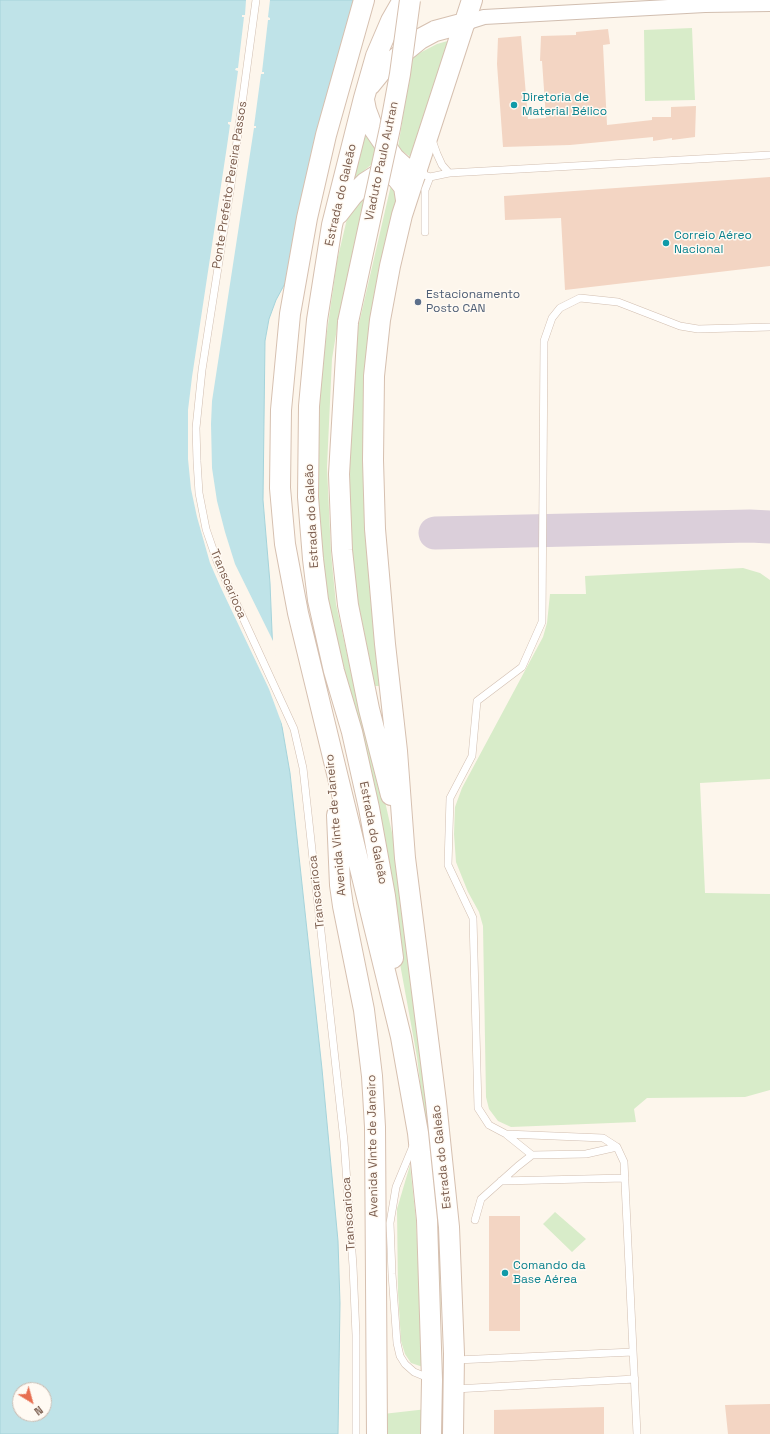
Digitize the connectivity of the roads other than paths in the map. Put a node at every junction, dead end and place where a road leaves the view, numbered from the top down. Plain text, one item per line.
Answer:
1 (256, 0) edge
2 (364, 0) edge
3 (403, 0) edge
4 (410, 0) edge
5 (472, 0) edge
6 (705, 2) edge
7 (770, 4) edge
8 (465, 23) junction
9 (364, 96) junction
10 (429, 133) junction
11 (770, 156) edge
12 (449, 173) junction
13 (424, 174) junction
14 (415, 202) junction
15 (332, 225) junction
16 (425, 232) dead end
17 (348, 322) joint
18 (770, 327) edge
19 (202, 370) joint
20 (328, 741) junction
21 (406, 858) junction
22 (402, 1037) junction
23 (418, 1133) junction
24 (507, 1134) junction
25 (617, 1147) junction
26 (532, 1155) junction
27 (625, 1178) junction
28 (501, 1181) junction
29 (474, 1220) dead end
30 (633, 1352) junction
31 (454, 1360) junction
32 (634, 1379) junction
33 (442, 1384) junction
34 (356, 1434) edge
35 (377, 1434) edge
36 (430, 1434) edge
37 (453, 1434) edge
38 (637, 1434) edge

1 - 19 lane, Ponte Prefeito Pereira Passos
2 - 20 street, Estrada do Galeão
3 - 9 street, Estrada do Galeão
4 - 17 street, Viaduto Paulo Autran, bridge
5 - 8 street, Estrada do Galeão
6 - 7 street
6 - 8 street
8 - 9 street
8 - 10 street, Estrada do Galeão
9 - 13 street
9 - 15 street, Estrada do Galeão
10 - 12 lane
10 - 13 street, Estrada do Galeão
11 - 12 lane
12 - 13 lane
13 - 14 street, Estrada do Galeão
14 - 15 street
14 - 16 lane
14 - 21 street, Estrada do Galeão
15 - 22 street, Estrada do Galeão
17 - 21 street, Estrada do Galeão
18 - 24 lane
19 - 34 lane, Transcarioca
20 - 22 street, Estrada do Galeão
20 - 35 street, Avenida Vinte de Janeiro
21 - 31 street, Estrada do Galeão
22 - 23 street, Estrada do Galeão
23 - 33 street, Estrada do Galeão
23 - 33 lane
24 - 25 lane
24 - 26 lane
25 - 26 lane
25 - 27 lane
26 - 28 lane
27 - 28 lane
27 - 30 lane
28 - 29 lane
30 - 31 lane
30 - 32 lane
31 - 33 street, Estrada do Galeão
32 - 33 lane
32 - 38 lane
33 - 36 street, Estrada do Galeão
33 - 37 street, Estrada do Galeão

